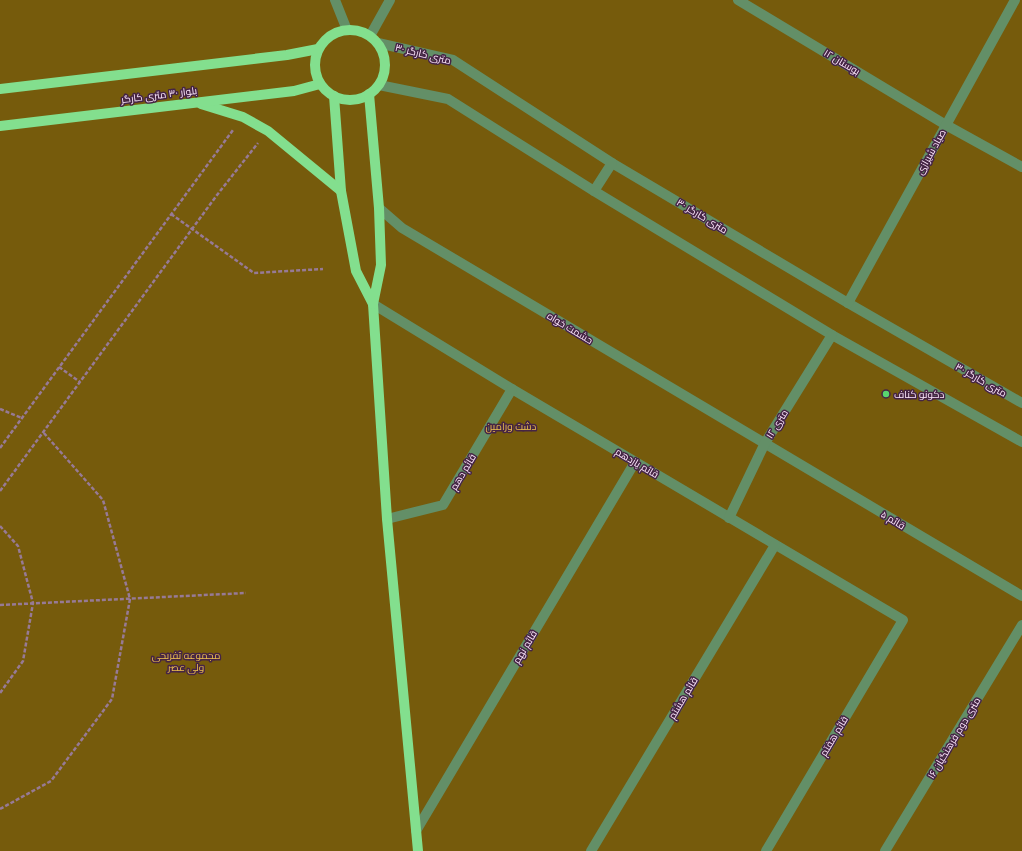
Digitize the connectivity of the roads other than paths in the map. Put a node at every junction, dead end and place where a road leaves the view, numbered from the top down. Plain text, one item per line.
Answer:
1 (335, 0) edge
2 (390, 0) edge
3 (738, 0) edge
4 (1014, 0) edge
5 (347, 30) junction
6 (370, 36) junction
7 (378, 43) junction
8 (318, 49) junction
9 (320, 84) junction
10 (379, 85) junction
11 (0, 89) edge
12 (369, 94) junction
13 (334, 96) junction
14 (197, 103) junction
15 (946, 125) junction
16 (0, 126) edge
17 (612, 163) junction
18 (1022, 167) edge
19 (341, 191) junction
20 (594, 191) junction
21 (379, 208) junction
22 (848, 303) junction
23 (373, 304) junction
24 (832, 334) junction
25 (512, 389) junction
26 (1022, 403) edge
27 (1022, 442) edge
28 (765, 443) junction
29 (635, 462) junction
30 (729, 518) junction
31 (387, 519) junction
32 (775, 545) junction
33 (1022, 596) edge
34 (903, 620) joint
35 (1022, 625) edge
36 (416, 831) junction
37 (418, 851) edge
38 (591, 851) edge
39 (766, 851) edge
40 (885, 851) edge

1 - 5 street
2 - 6 street
3 - 15 street, بوستان ۱۲
4 - 15 street, صیاد شیرازی
5 - 6 main road
5 - 8 main road
6 - 7 main road
7 - 10 main road
7 - 17 street, ۳۰ متری کارگر
8 - 9 main road
8 - 11 main road
9 - 13 main road
9 - 14 main road, بلوار ۳۰ متری کارگر
10 - 12 main road
10 - 20 street
12 - 13 main road
12 - 21 main road
13 - 19 main road
14 - 16 main road, بلوار ۳۰ متری کارگر
14 - 19 main road
15 - 18 street, بوستان ۱۲
15 - 22 street, صیاد شیرازی
17 - 20 street
17 - 22 street, ۳۰ متری کارگر
19 - 23 main road
20 - 24 street
21 - 23 main road
21 - 28 street, حشمت خواه
22 - 26 street, ۳۰ متری کارگر
23 - 25 street, قائم یازدهم
23 - 31 main road
24 - 27 street
24 - 28 street, ۱۲ متری
25 - 29 street, قائم یازدهم
25 - 31 street, قائم دهم
28 - 30 street, ۱۲ متری
28 - 33 street, قائم ۵
29 - 30 street, قائم یازدهم
29 - 36 street, قائم نهم
30 - 32 street, قائم یازدهم
31 - 36 main road
32 - 34 street, قائم یازدهم
32 - 38 street, قائم هشتم
34 - 39 street, قائم هفتم
35 - 40 street, ۱۶ متری دوم فرهنگیان
36 - 37 main road

